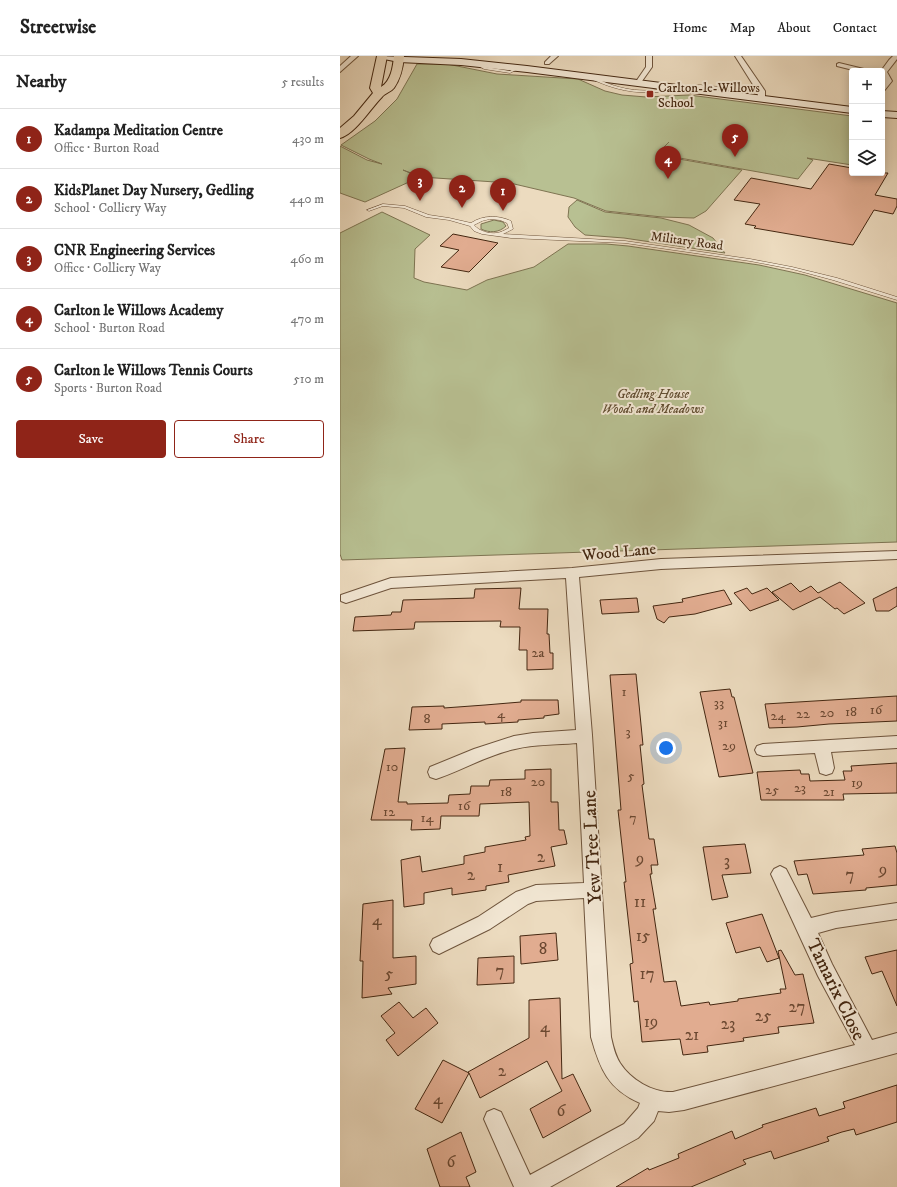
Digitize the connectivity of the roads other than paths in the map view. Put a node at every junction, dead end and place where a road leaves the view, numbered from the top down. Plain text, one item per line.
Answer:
1 (355, 56) edge
2 (382, 56) edge
3 (385, 56) edge
4 (555, 56) edge
5 (649, 56) edge
6 (738, 56) edge
7 (897, 56) edge
8 (401, 57) edge
9 (546, 63) dead end
10 (842, 68) dead end
11 (849, 69) edge
12 (885, 69) edge
13 (340, 70) edge
14 (885, 76) edge
15 (885, 86) edge
16 (641, 87) junction
17 (379, 93) junction
18 (762, 96) junction
19 (849, 110) edge
20 (885, 114) edge
21 (897, 116) edge
22 (340, 134) edge
23 (369, 210) dead end
24 (472, 225) junction
25 (498, 235) junction
26 (897, 299) edge
27 (897, 555) edge
28 (572, 573) junction
29 (346, 598) dead end
30 (584, 736) junction
31 (897, 742) edge
32 (822, 748) junction
33 (763, 750) dead end
34 (826, 768) dead end
35 (436, 772) dead end
36 (780, 874) dead end
37 (592, 890) junction
38 (897, 912) edge
39 (806, 928) junction
40 (439, 946) dead end
41 (897, 1043) edge
42 (867, 1051) junction
43 (651, 1099) junction
44 (494, 1120) dead end
45 (525, 1187) edge
46 (529, 1187) edge

1 - 13 street
2 - 3 street
2 - 8 street
2 - 17 main road
4 - 9 street
5 - 16 street
6 - 18 street
7 - 12 street
8 - 16 street
8 - 17 main road
10 - 11 street
14 - 15 street
16 - 18 street
17 - 22 main road
18 - 19 street
20 - 21 street
23 - 24 lane, Military Road
24 - 25 lane, Military Road
24 - 25 lane
25 - 26 lane, Military Road
27 - 28 street, Wood Lane
28 - 29 street, Wood Lane
28 - 30 street, Yew Tree Lane
30 - 35 street
30 - 37 street, Yew Tree Lane
31 - 32 street
32 - 33 street
32 - 34 street
36 - 39 street, Tamarix Close
37 - 40 street
37 - 43 street, Yew Tree Lane
38 - 39 street, Tamarix Close
39 - 42 street, Tamarix Close
41 - 42 street, Yew Tree Lane
42 - 43 street, Yew Tree Lane
43 - 46 street
44 - 45 street

